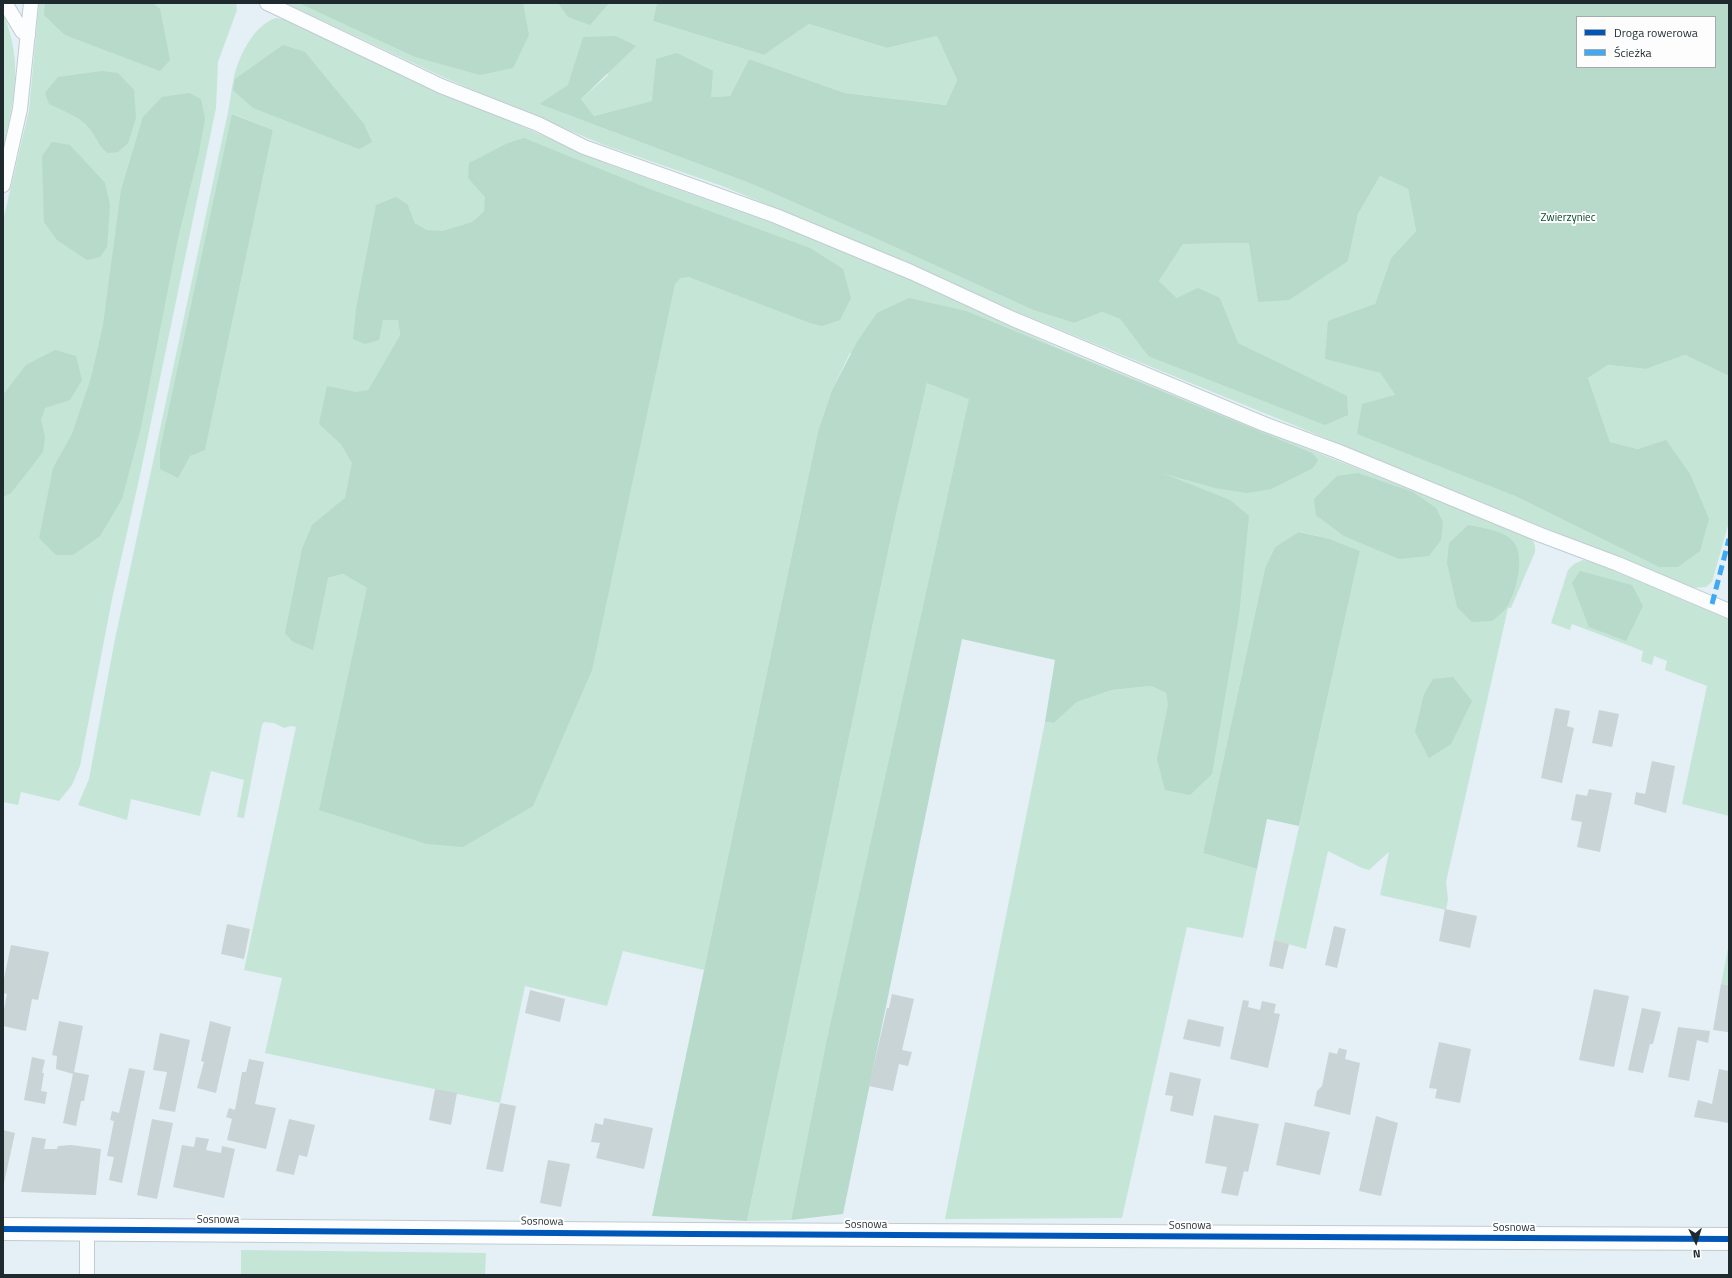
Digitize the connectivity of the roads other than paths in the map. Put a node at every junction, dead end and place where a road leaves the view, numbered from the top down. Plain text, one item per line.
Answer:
1 (5, 3) edge
2 (31, 3) edge
3 (267, 3) edge
4 (28, 36) junction
5 (3, 185) edge
6 (1729, 611) edge
7 (3, 1229) edge
8 (87, 1230) junction
9 (1729, 1239) edge
10 (87, 1275) edge

1 - 4 lane
2 - 4 lane
3 - 6 lane
4 - 5 lane
7 - 8 street, Sosnowa
8 - 9 street, Sosnowa
8 - 10 lane

